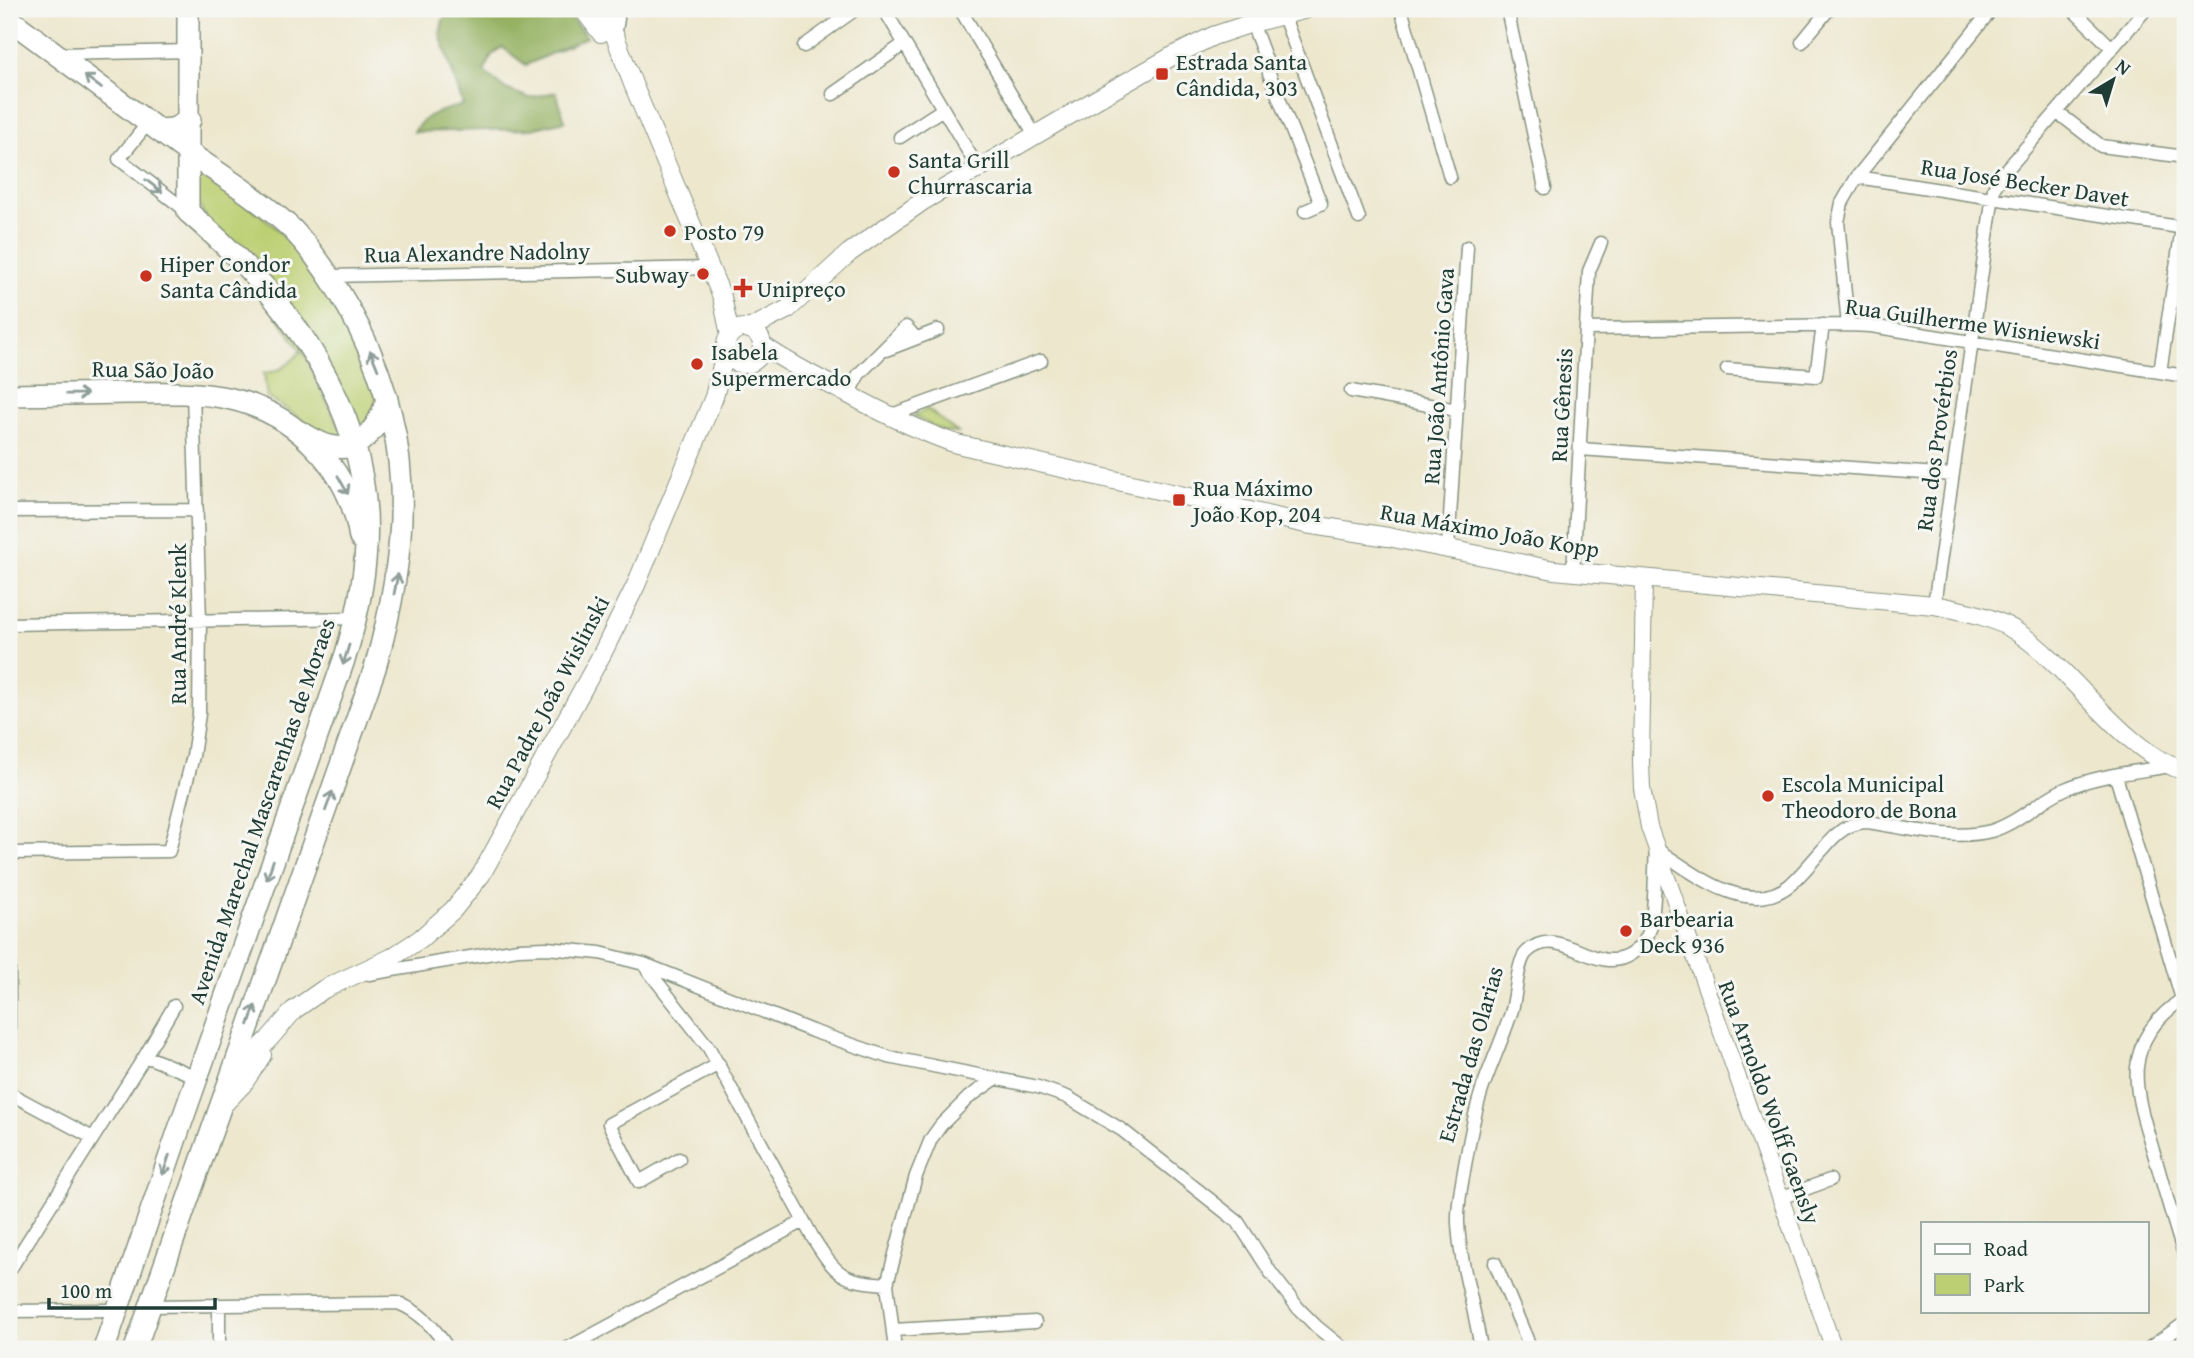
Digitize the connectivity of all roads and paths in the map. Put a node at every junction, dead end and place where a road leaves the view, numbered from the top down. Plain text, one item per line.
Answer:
1 (188, 9) edge
2 (583, 9) edge
3 (598, 9) edge
4 (614, 9) edge
5 (856, 9) edge
6 (884, 9) edge
7 (960, 9) edge
8 (1307, 9) edge
9 (1401, 9) edge
10 (1507, 9) edge
11 (1829, 9) edge
12 (1992, 9) edge
13 (2072, 9) edge
14 (2146, 9) edge
15 (1283, 14) junction
16 (9, 19) edge
17 (1252, 23) junction
18 (615, 36) junction
19 (1802, 42) dead end
20 (904, 44) junction
21 (804, 46) dead end
22 (2112, 48) junction
23 (189, 51) junction
24 (55, 54) junction
25 (633, 84) junction
26 (834, 94) dead end
27 (943, 109) junction
28 (2057, 112) junction
29 (190, 120) junction
30 (153, 126) junction
31 (1035, 135) junction
32 (900, 136) dead end
33 (189, 153) junction
34 (2185, 157) edge
35 (978, 168) junction
36 (219, 173) junction
37 (1450, 177) dead end
38 (1857, 177) junction
39 (1545, 188) dead end
40 (1992, 198) junction
41 (1305, 211) dead end
42 (188, 212) junction
43 (1359, 218) dead end
44 (2184, 228) edge
45 (1601, 243) dead end
46 (1466, 247) dead end
47 (710, 268) junction
48 (329, 276) junction
49 (788, 309) junction
50 (1823, 325) junction
51 (1848, 325) junction
52 (1586, 329) junction
53 (938, 330) dead end
54 (737, 336) junction
55 (1971, 341) junction
56 (755, 356) junction
57 (1041, 361) dead end
58 (1727, 369) dead end
59 (2160, 372) junction
60 (2185, 376) edge
61 (1351, 391) dead end
62 (193, 393) junction
63 (848, 394) junction
64 (9, 395) edge
65 (714, 397) junction
66 (387, 399) junction
67 (1457, 410) junction
68 (889, 416) junction
69 (300, 432) junction
70 (356, 443) junction
71 (1580, 449) junction
72 (1952, 475) junction
73 (197, 510) junction
74 (9, 511) edge
75 (1448, 550) junction
76 (364, 569) junction
77 (1573, 573) junction
78 (1644, 578) junction
79 (1934, 605) junction
80 (356, 618) junction
81 (200, 621) junction
82 (9, 624) edge
83 (2178, 769) edge
84 (2116, 776) junction
85 (1656, 849) junction
86 (9, 853) edge
87 (244, 943) junction
88 (9, 957) edge
89 (644, 964) junction
90 (267, 972) junction
91 (354, 976) junction
92 (2184, 998) edge
93 (174, 1006) dead end
94 (269, 1039) junction
95 (145, 1056) junction
96 (9, 1060) edge
97 (719, 1064) junction
98 (197, 1077) junction
99 (229, 1079) junction
100 (995, 1079) junction
101 (9, 1093) edge
102 (218, 1110) junction
103 (178, 1132) junction
104 (93, 1138) junction
105 (680, 1159) dead end
106 (1830, 1180) dead end
107 (1780, 1198) junction
108 (804, 1222) junction
109 (2185, 1258) edge
110 (1495, 1263) dead end
111 (9, 1271) edge
112 (887, 1284) junction
113 (153, 1299) junction
114 (219, 1305) junction
115 (117, 1310) junction
116 (9, 1311) edge
117 (1035, 1322) dead end
118 (2185, 1323) edge
119 (892, 1330) junction
120 (104, 1349) edge
121 (135, 1349) edge
122 (219, 1349) edge
123 (448, 1349) edge
124 (566, 1349) edge
125 (895, 1349) edge
126 (1344, 1349) edge
127 (1481, 1349) edge
128 (1531, 1349) edge
129 (1834, 1349) edge
130 (2148, 1349) edge

1 - 23 main road
2 - 25 main road, Rua Padre João Wislinski
3 - 18 main road, Rua Padre João Wislinski
4 - 18 street
5 - 21 street
6 - 20 street
7 - 31 street
8 - 15 main road
9 - 37 street
10 - 39 street
11 - 19 street
12 - 38 street
13 - 22 street
14 - 22 street
15 - 17 main road
15 - 43 street
16 - 24 main road
17 - 31 main road
17 - 41 street
18 - 25 main road, Rua Padre João Wislinski
20 - 26 street
20 - 27 street
22 - 28 street
23 - 24 street
23 - 29 main road
30 -> 24 main road
25 - 47 main road, Rua Padre João Wislinski
27 - 32 street
27 - 35 street
28 - 34 street
28 - 40 street
29 - 30 main road
29 - 33 main road
29 - 36 main road
30 - 33 main road
30 -> 42 street, Avenida Marechal Mascarenhas de Moraes
31 - 35 main road
33 - 36 main road
33 - 42 main road
35 - 49 main road
36 - 48 main road
38 - 40 street, Rua José Becker Davet
38 - 51 street
40 - 44 street, Rua José Becker Davet
40 - 55 street, Rua dos Provérbios
42 - 70 main road, Avenida Marechal Mascarenhas de Moraes
44 - 59 street
45 - 52 street, Rua Gênesis
46 - 67 street, Rua João Antônio Gava
47 - 48 street, Rua Alexandre Nadolny
47 - 54 main road, Rua Padre João Wislinski
66 -> 48 main road
49 - 54 main road
49 - 56 main road, Rua Padre João Wislinski
50 - 51 street, Rua Guilherme Wisniewski
50 - 52 street, Rua Guilherme Wisniewski
50 - 58 street
51 - 55 street, Rua Guilherme Wisniewski
52 - 71 street, Rua Gênesis
53 - 63 street
54 - 56 main road
54 - 56 main road, Rua Máximo João Kopp
54 - 65 main road, Rua Padre João Wislinski
55 - 59 street, Rua Guilherme Wisniewski
55 - 72 street, Rua dos Provérbios
56 - 63 main road, Rua Máximo João Kopp
56 - 65 main road, Rua Padre João Wislinski
57 - 68 street
59 - 60 street, Rua Guilherme Wisniewski
61 - 67 street
64 -> 62 main road, Rua São João
62 - 69 main road, Rua São João
62 - 73 street, Rua André Klenk
63 - 68 main road, Rua Máximo João Kopp
65 - 91 main road, Rua Padre João Wislinski
66 - 70 main road
90 -> 66 main road
67 - 75 street, Rua João Antônio Gava
68 - 75 main road, Rua Máximo João Kopp
69 - 70 main road
69 -> 76 main road, Rua São João
70 - 76 main road, Avenida Marechal Mascarenhas de Moraes
71 - 72 street
71 - 77 street, Rua Gênesis
72 - 79 street, Rua dos Provérbios
73 - 74 street
73 - 81 street, Rua André Klenk
75 - 77 main road, Rua Máximo João Kopp
76 - 80 main road, Avenida Marechal Mascarenhas de Moraes
77 - 78 main road, Rua Máximo João Kopp
78 - 79 main road, Rua Máximo João Kopp
78 - 85 street, Rua Arnoldo Wolff Gaensly
79 - 83 main road, Rua Máximo João Kopp
80 - 81 street
80 -> 87 main road, Avenida Marechal Mascarenhas de Moraes
81 - 82 street
81 - 86 street, Rua André Klenk
83 - 84 street
84 - 85 street
84 - 92 street
85 - 107 street, Rua Arnoldo Wolff Gaensly
85 - 127 street, Estrada das Olarias
87 - 90 main road
87 - 98 main road, Avenida Marechal Mascarenhas de Moraes
88 - 96 street
89 - 91 street
89 - 97 street
89 - 100 street
99 -> 90 main road
91 - 94 main road, Rua Padre João Wislinski
92 - 109 street
93 - 95 street
94 - 99 main road
94 - 102 main road
95 - 98 street
95 - 104 street
97 - 105 street
97 - 108 street
98 - 103 main road, Avenida Marechal Mascarenhas de Moraes
99 - 102 main road
99 - 103 main road
100 - 112 street
100 - 126 street
101 - 104 street
102 - 113 main road
103 -> 115 main road, Avenida Marechal Mascarenhas de Moraes
104 - 111 street
106 - 107 street
107 - 129 street, Rua Arnoldo Wolff Gaensly
108 - 112 street
108 - 124 street
110 - 128 street
112 - 119 street
113 - 114 street
113 - 115 main road
113 - 121 main road
114 - 122 street
114 - 123 street
115 - 116 street
115 - 120 main road, Avenida Marechal Mascarenhas de Moraes
117 - 119 street
118 - 130 street
119 - 125 street

